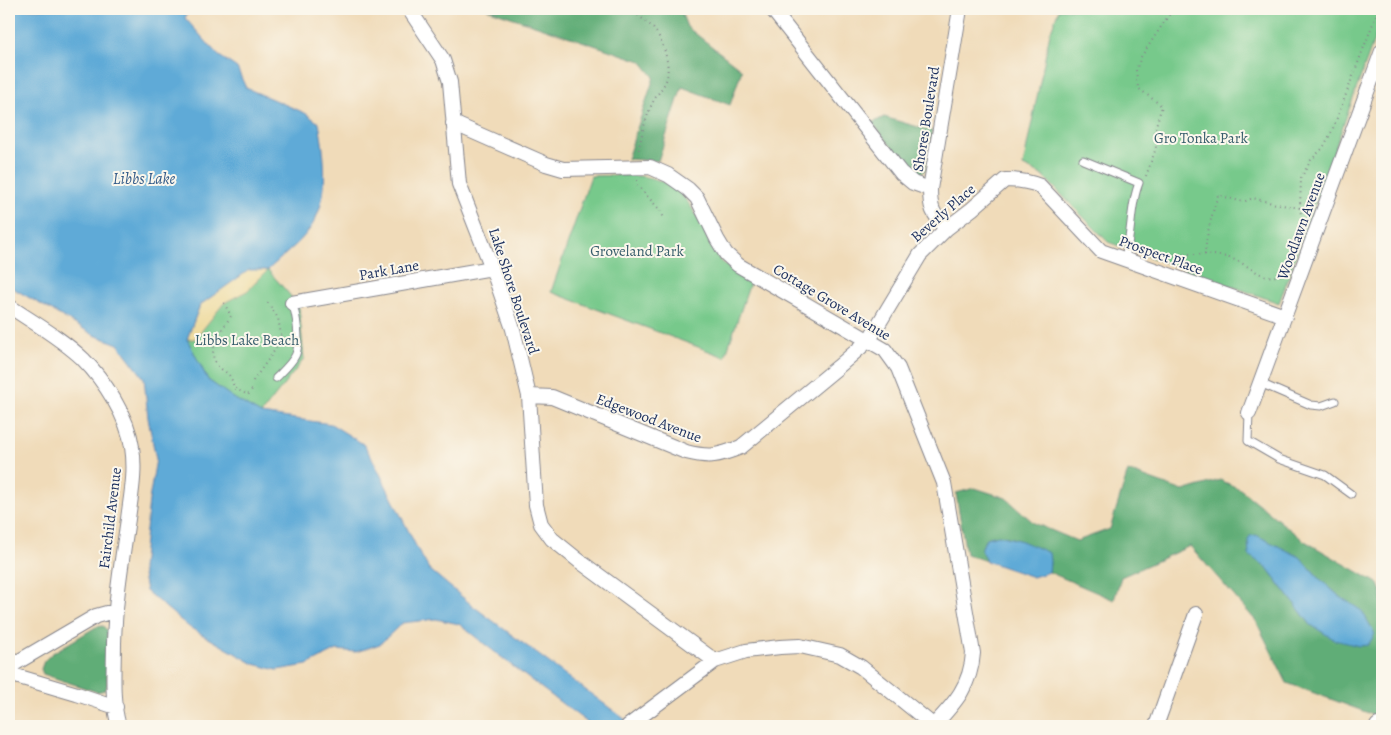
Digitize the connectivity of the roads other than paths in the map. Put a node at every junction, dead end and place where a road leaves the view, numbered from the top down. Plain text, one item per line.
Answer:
1 (409, 9) edge
2 (772, 9) edge
3 (960, 9) edge
4 (1382, 51) edge
5 (453, 122) junction
6 (1083, 160) dead end
7 (1021, 180) joint
8 (930, 189) junction
9 (946, 229) junction
10 (1124, 260) junction
11 (492, 268) junction
12 (292, 303) joint
13 (9, 306) edge
14 (1284, 316) junction
15 (868, 340) junction
16 (276, 378) dead end
17 (1260, 383) junction
18 (529, 396) junction
19 (1335, 401) dead end
20 (1249, 413) joint
21 (1351, 494) dead end
22 (114, 611) junction
23 (1196, 614) dead end
24 (715, 661) junction
25 (9, 667) edge
26 (9, 674) edge
27 (116, 707) junction
28 (633, 723) edge
29 (119, 726) edge
30 (934, 726) edge
31 (1156, 726) edge

1 - 5 street, Lake Shore Boulevard
2 - 8 street
3 - 8 street, Shores Boulevard
4 - 14 street, Woodlawn Avenue
5 - 11 street, Lake Shore Boulevard
5 - 15 street, Cottage Grove Avenue
6 - 10 lane
7 - 9 street, Beverly Place
7 - 10 street, Prospect Place
8 - 9 street, Shores Boulevard
9 - 15 street, Beverly Place
10 - 14 street, Prospect Place
11 - 12 street, Park Lane
11 - 18 street, Lake Shore Boulevard
12 - 16 lane
13 - 22 street, Fairchild Avenue
14 - 17 street, Woodlawn Avenue
15 - 18 street, Edgewood Avenue
15 - 30 street, Cottage Grove Avenue
17 - 19 lane
17 - 20 street, Woodlawn Avenue
18 - 24 street, Lake Shore Boulevard
20 - 21 lane
22 - 25 street
22 - 27 street, Fairchild Avenue
23 - 31 street
24 - 28 street
24 - 30 street
26 - 27 street
27 - 29 street, Fairchild Avenue

